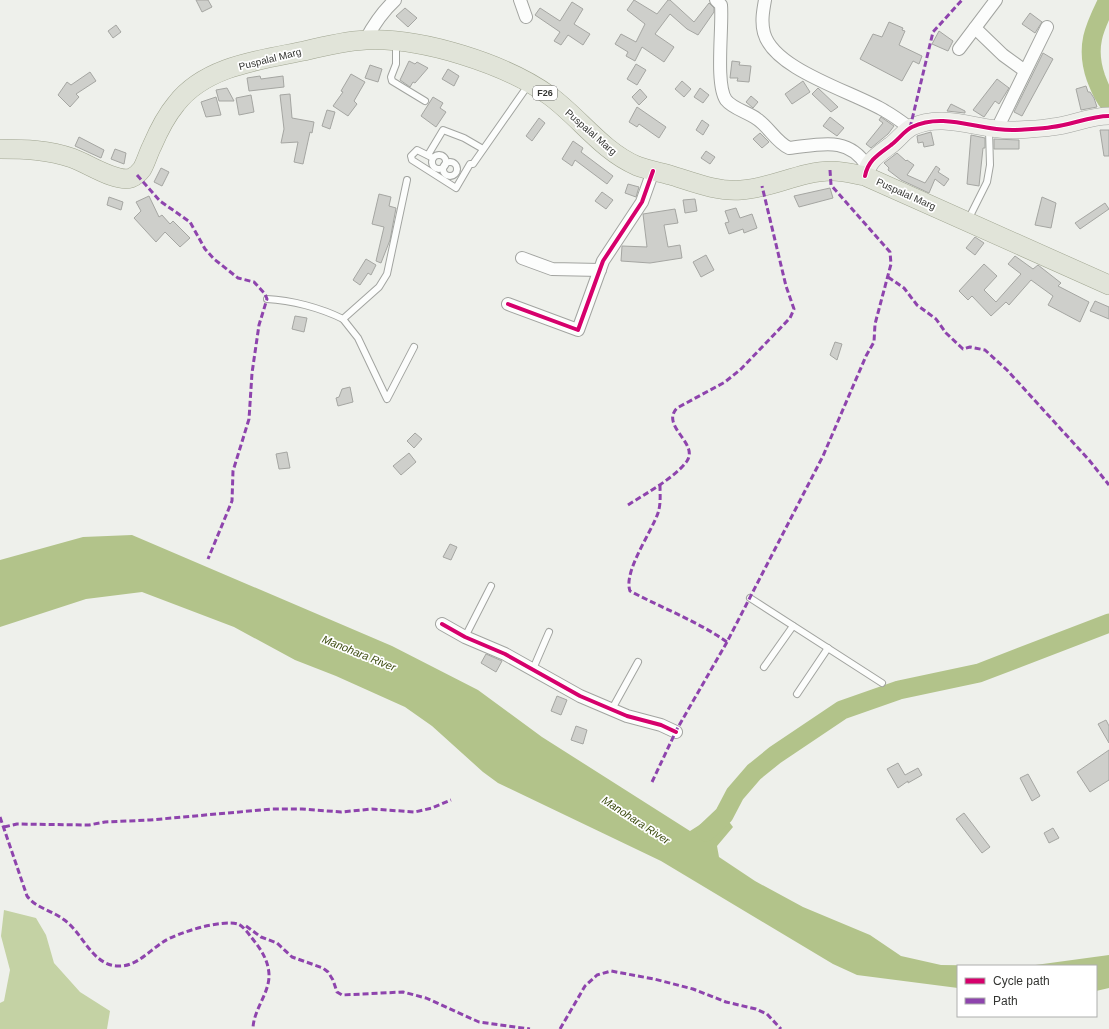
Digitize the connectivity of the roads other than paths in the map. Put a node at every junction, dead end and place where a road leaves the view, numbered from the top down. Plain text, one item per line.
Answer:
1 (395, 0) edge
2 (520, 0) edge
3 (716, 0) edge
4 (765, 0) edge
5 (996, 0) edge
6 (526, 17) dead end
7 (1046, 27) dead end
8 (975, 28) junction
9 (366, 40) junction
10 (396, 41) junction
11 (959, 49) dead end
12 (1025, 71) junction
13 (530, 83) junction
14 (425, 101) dead end
15 (1109, 116) edge
16 (910, 128) junction
17 (993, 129) junction
18 (0, 148) edge
19 (483, 149) junction
20 (430, 157) junction
21 (654, 170) junction
22 (866, 171) junction
23 (407, 180) dead end
24 (967, 221) junction
25 (522, 258) dead end
26 (600, 270) junction
27 (1109, 285) edge
28 (267, 299) dead end
29 (508, 304) dead end
30 (343, 320) junction
31 (414, 347) dead end
32 (491, 586) dead end
33 (750, 598) dead end
34 (442, 624) dead end
35 (793, 626) junction
36 (549, 632) dead end
37 (465, 637) junction
38 (828, 648) junction
39 (638, 662) dead end
40 (764, 667) dead end
41 (533, 669) junction
42 (882, 683) dead end
43 (797, 694) dead end
44 (612, 709) junction
45 (676, 732) dead end

1 - 9 street
2 - 6 street
3 - 22 street
4 - 16 street
5 - 8 street
7 - 12 street
8 - 11 street
8 - 12 street
9 - 10 main road, Puspalal Marg / F26
9 - 18 main road, Puspalal Marg / F26
10 - 13 main road, Puspalal Marg / F26
10 - 14 lane
12 - 17 street
13 - 19 lane
13 - 21 main road, Puspalal Marg / F26
15 - 17 street
16 - 17 street
16 - 22 street
17 - 24 lane
19 - 20 lane
19 - 20 lane
20 - 20 lane
21 - 22 main road, Puspalal Marg / F26
21 - 26 street
22 - 24 main road, Puspalal Marg / F26
23 - 30 lane
24 - 27 main road, Puspalal Marg / F26
25 - 26 street
26 - 29 street
28 - 30 lane
30 - 31 lane
32 - 37 lane
33 - 35 lane
34 - 37 street
35 - 38 lane
35 - 40 lane
36 - 41 lane
37 - 41 street
38 - 42 lane
38 - 43 lane
39 - 44 lane
41 - 44 street
44 - 45 street

